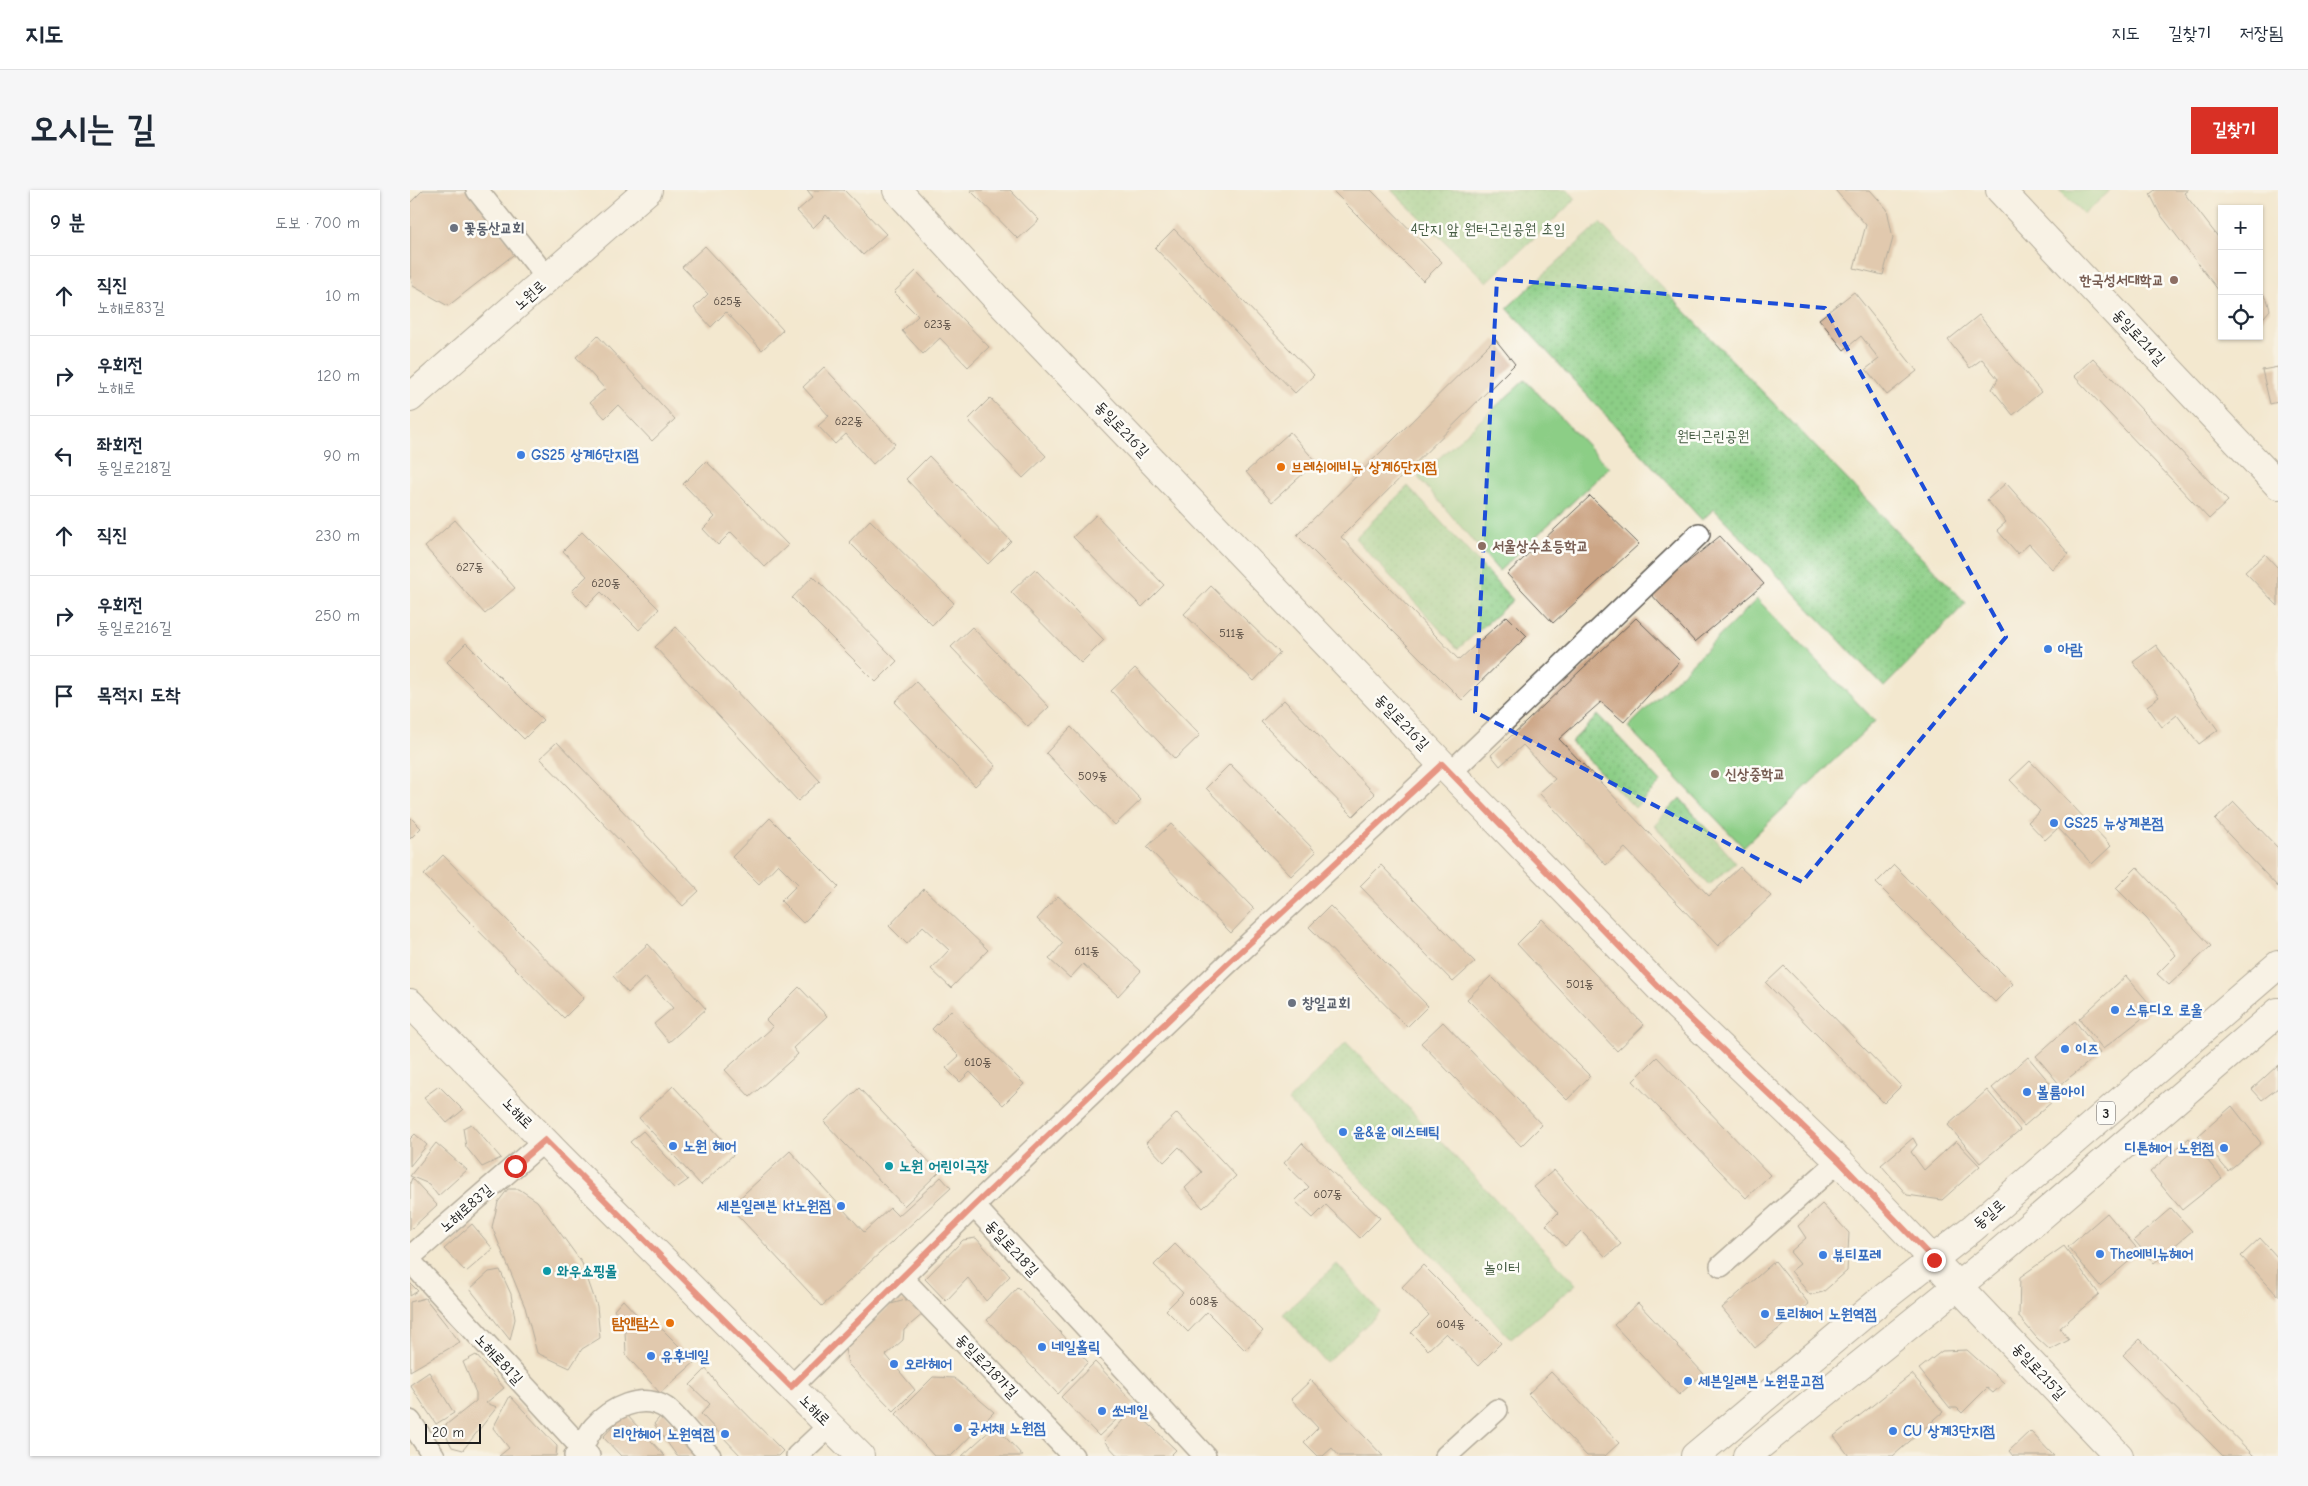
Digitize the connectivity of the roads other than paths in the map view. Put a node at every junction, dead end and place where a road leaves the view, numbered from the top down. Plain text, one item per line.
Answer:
1 (648, 190) edge
2 (897, 190) edge
3 (2000, 190) edge
4 (487, 194) edge
5 (548, 278) junction
6 (410, 398) edge
7 (2278, 485) edge
8 (1699, 534) dead end
9 (1446, 768) junction
10 (2278, 965) edge
11 (410, 1002) edge
12 (2278, 1012) edge
13 (545, 1140) junction
14 (1839, 1161) junction
15 (974, 1206) junction
16 (410, 1257) edge
17 (1934, 1260) junction
18 (410, 1261) edge
19 (1721, 1266) dead end
20 (902, 1277) junction
21 (1959, 1286) junction
22 (791, 1387) junction
23 (1497, 1410) dead end
24 (410, 1421) edge
25 (830, 1425) junction
26 (582, 1454) edge
27 (434, 1456) edge
28 (710, 1456) edge
29 (797, 1456) edge
30 (860, 1456) edge
31 (1073, 1456) edge
32 (1205, 1456) edge
33 (1446, 1456) edge
34 (1695, 1456) edge
35 (1747, 1456) edge
36 (2119, 1456) edge

1 - 5 main road, 노원로
2 - 9 main road, 동일로216길
3 - 7 main road, 동일로214길
4 - 5 street
5 - 6 main road, 노원로
8 - 9 street
9 - 14 main road, 동일로216길
9 - 15 street
10 - 17 main road, 동일로 / 3
11 - 13 main road, 노해로
12 - 21 main road, 3
13 - 16 street, 노해로83길
13 - 22 main road, 노해로
14 - 17 main road, 동일로216길
14 - 19 street
15 - 20 street, 동일로218길
15 - 32 street, 동일로218길
17 - 21 main road, 동일로216길
17 - 34 main road, 동일로 / 3
18 - 26 street, 노해로81길
20 - 22 street, 동일로218길
20 - 31 street, 동일로218가길
21 - 35 main road, 3
21 - 36 main road, 동일로215길
22 - 25 main road, 노해로
23 - 33 street
24 - 27 street
25 - 29 street
25 - 30 main road, 노해로
26 - 28 street

